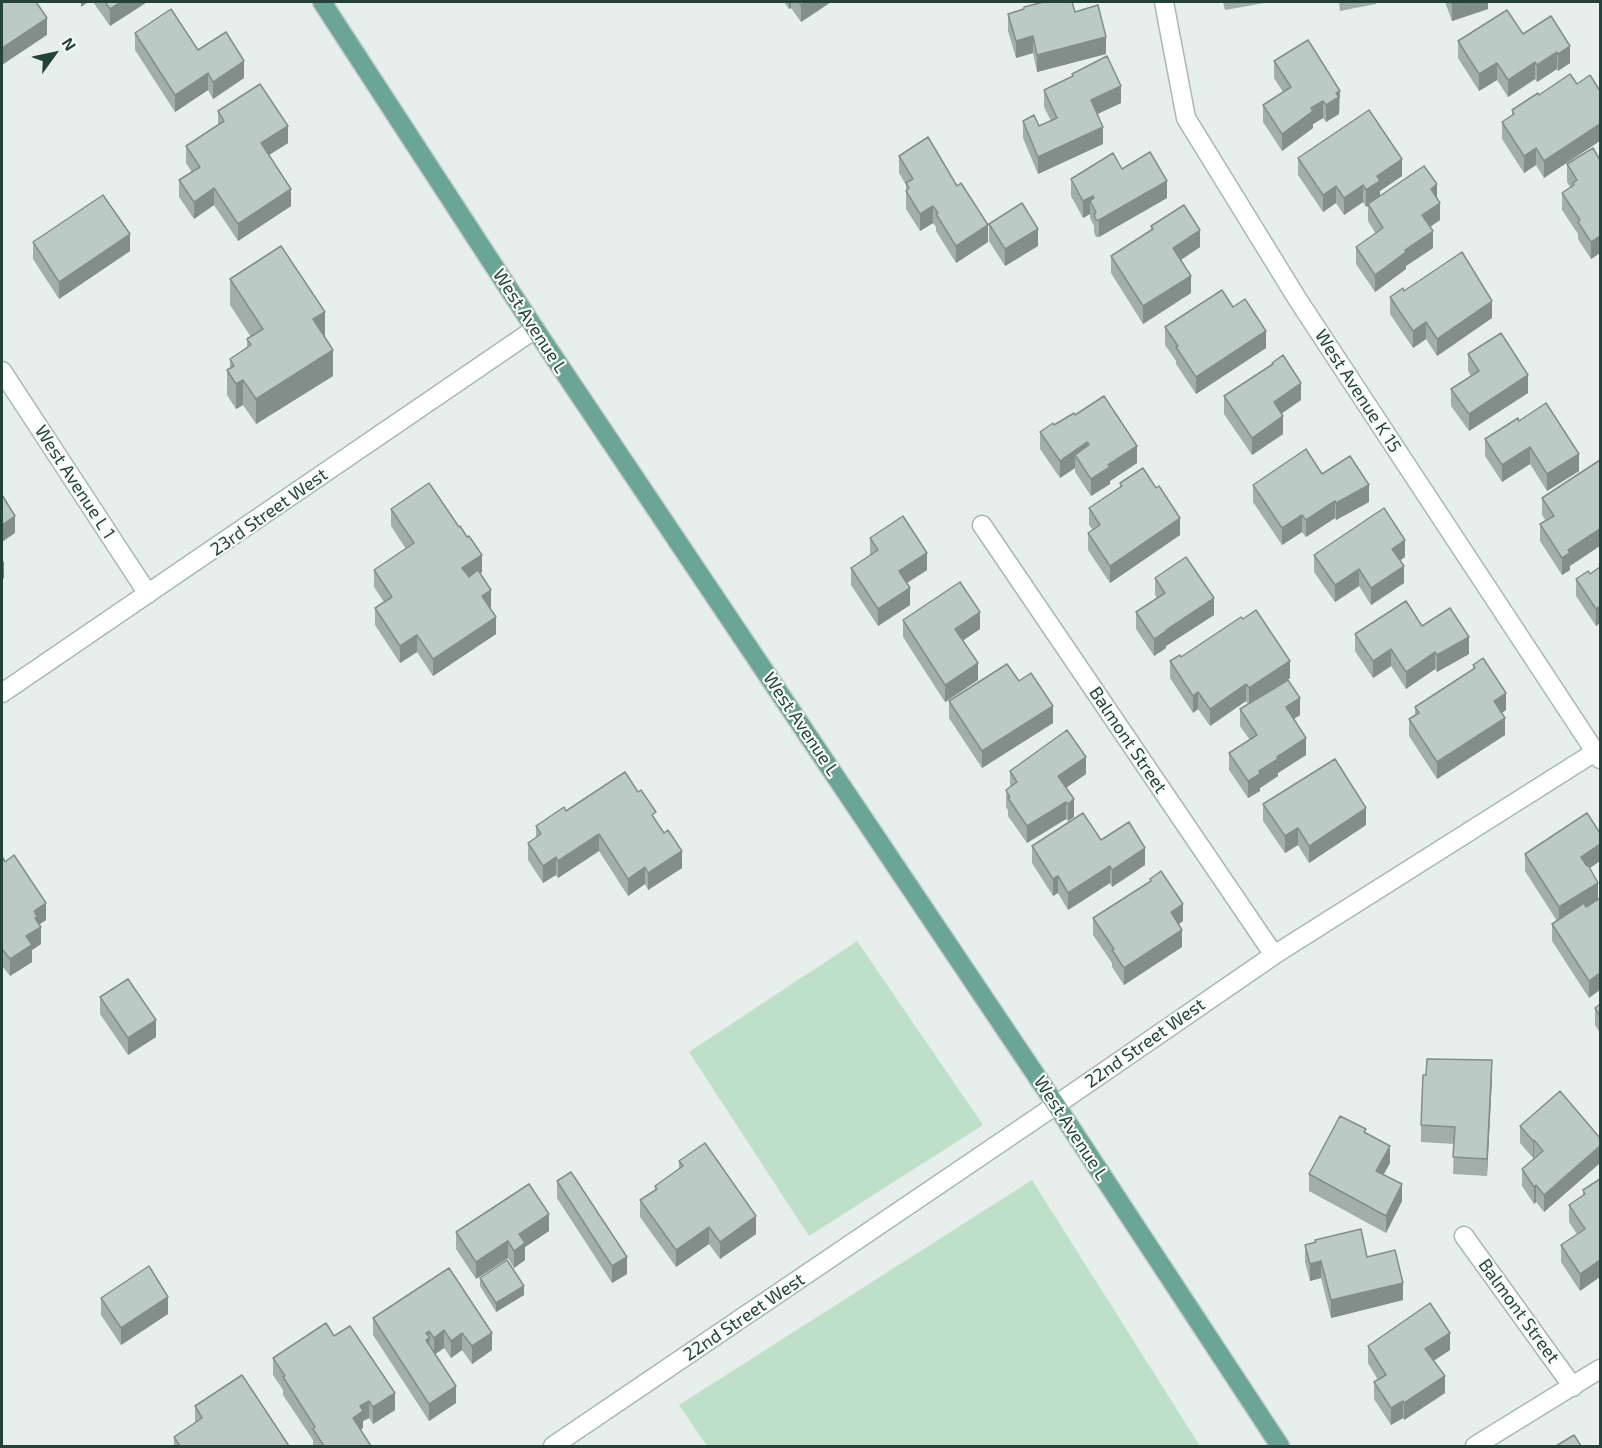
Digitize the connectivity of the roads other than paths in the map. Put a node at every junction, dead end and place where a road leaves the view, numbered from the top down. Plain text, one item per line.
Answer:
1 (322, 2) edge
2 (1164, 2) edge
3 (535, 329) junction
4 (2, 370) edge
5 (982, 525) dead end
6 (148, 594) junction
7 (2, 693) edge
8 (1598, 756) edge
9 (1274, 954) junction
10 (1056, 1105) junction
11 (1464, 1236) dead end
12 (1600, 1369) edge
13 (1573, 1387) junction
14 (553, 1446) edge
15 (1280, 1446) edge
16 (1475, 1446) edge

1 - 3 main road, West Avenue L
2 - 8 street, West Avenue K 15
3 - 6 street, 23rd Street West
3 - 10 main road, West Avenue L
4 - 6 street, West Avenue L 1
5 - 9 street, Balmont Street
6 - 7 street, 23rd Street West
8 - 9 street, 22nd Street West
9 - 10 street, 22nd Street West
10 - 14 street, 22nd Street West
10 - 15 main road, West Avenue L
11 - 13 street, Balmont Street
12 - 13 street
13 - 16 street

